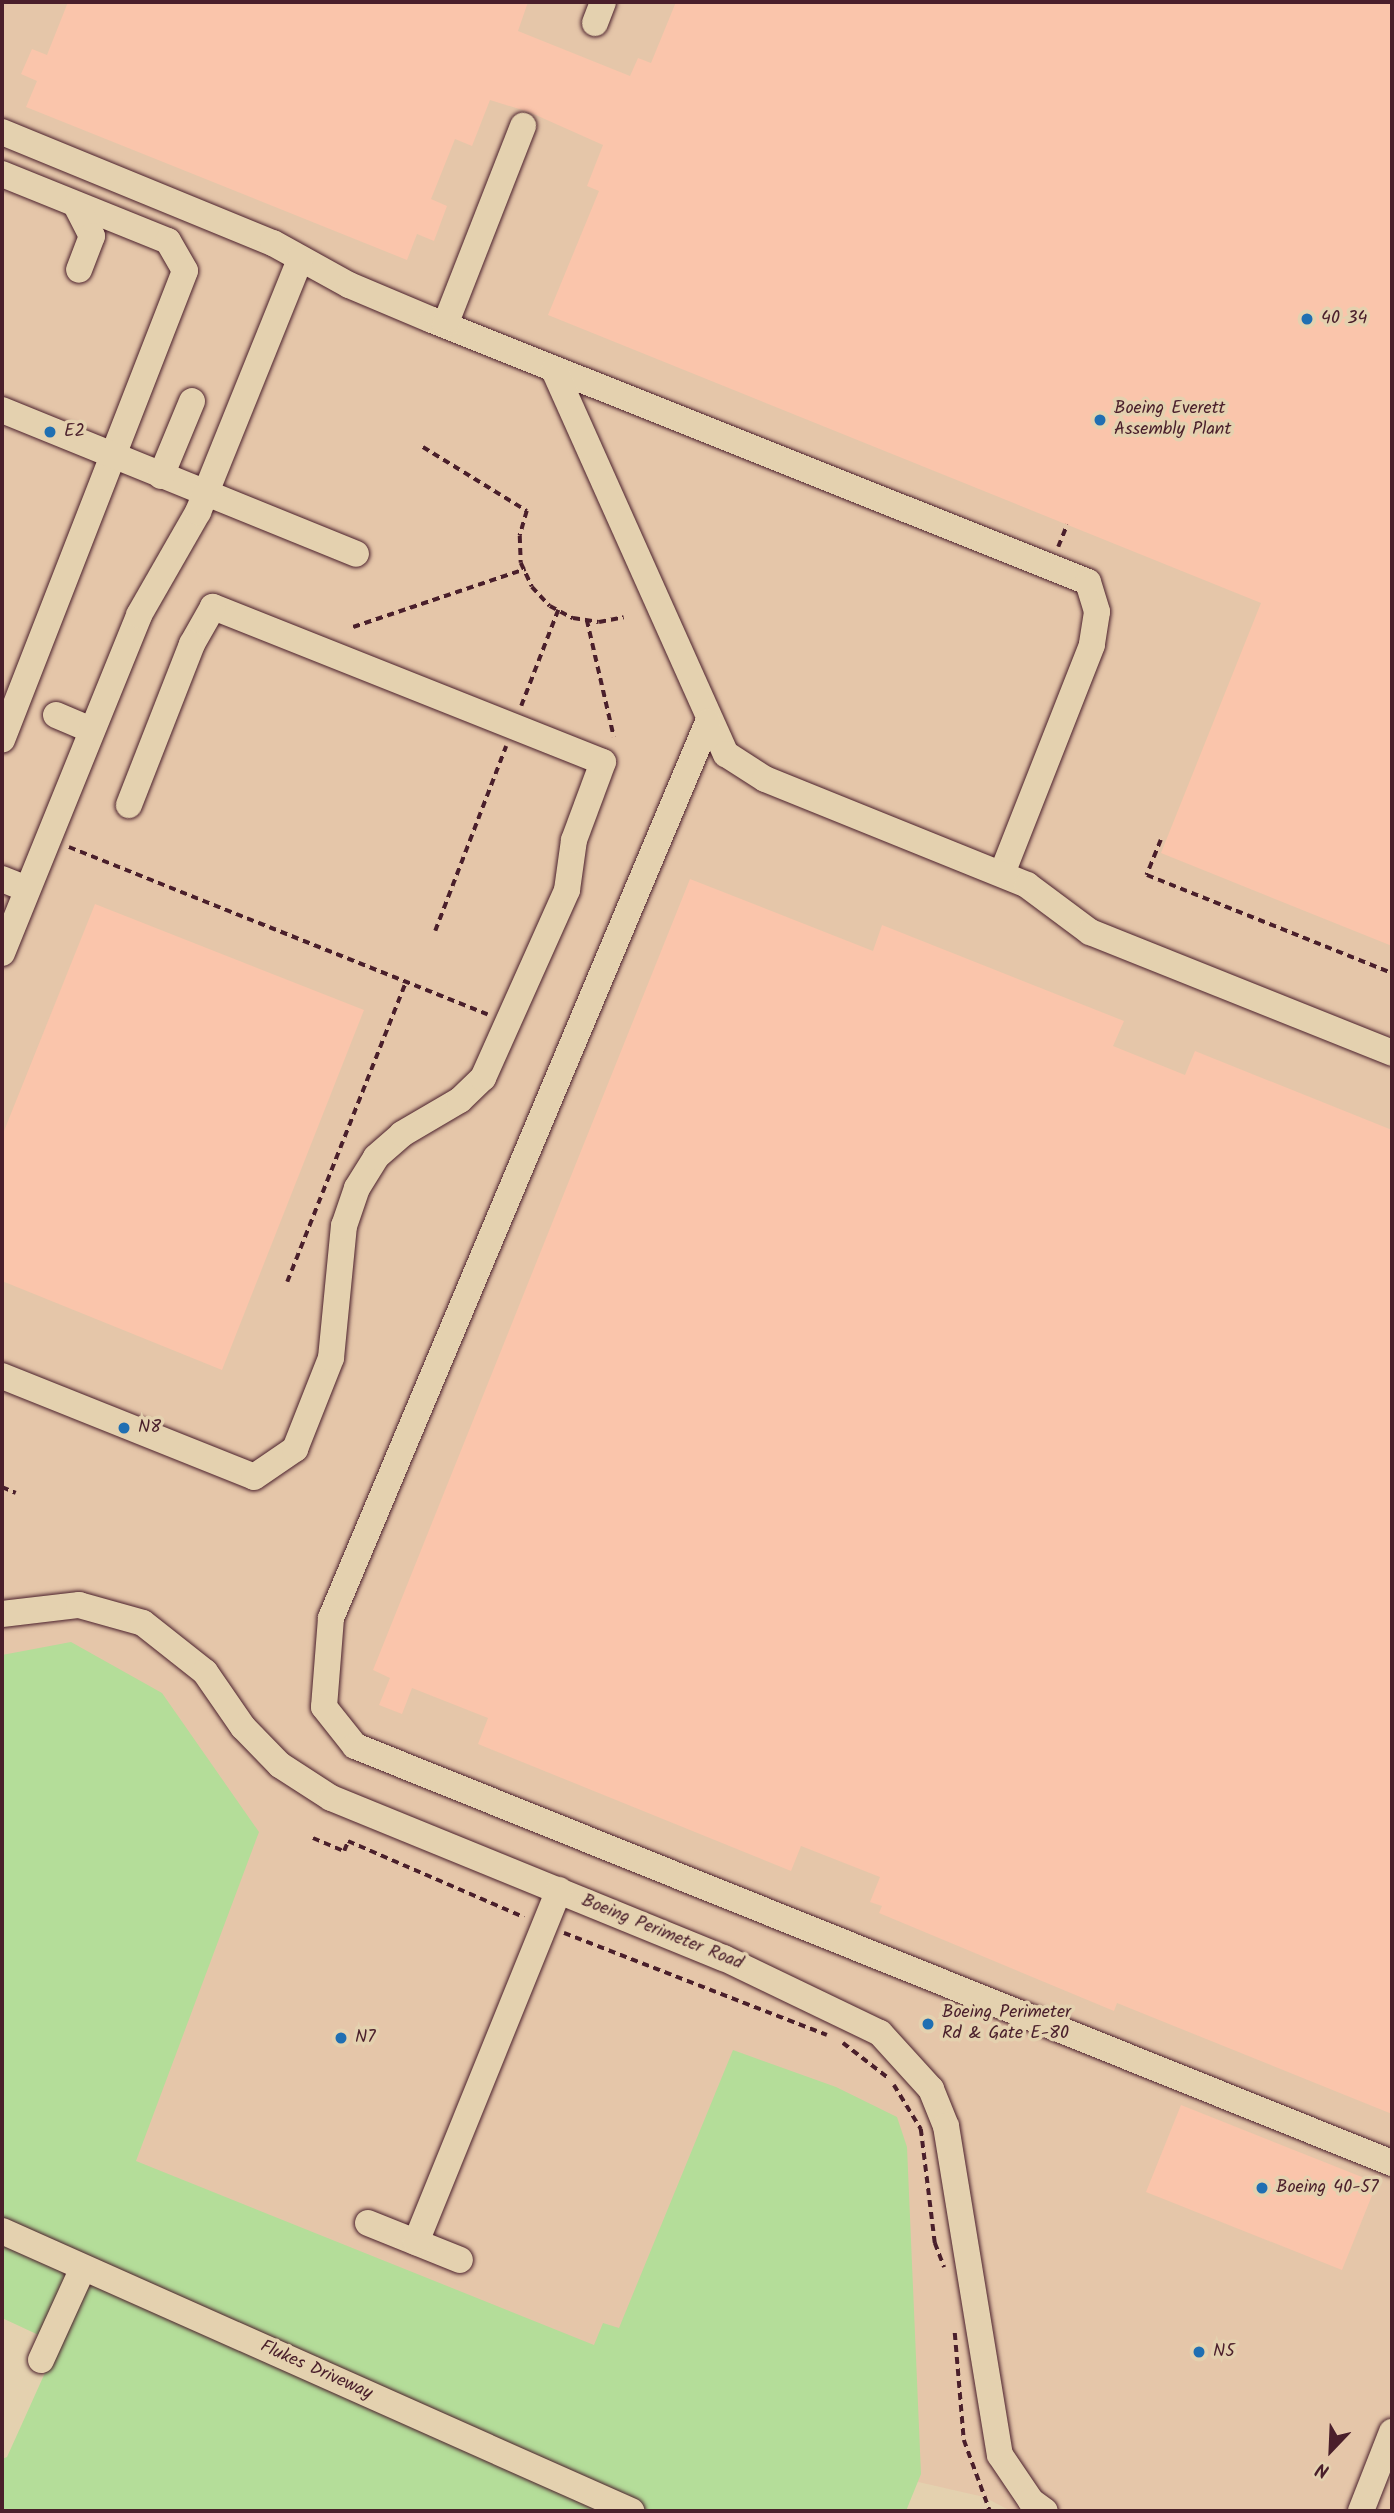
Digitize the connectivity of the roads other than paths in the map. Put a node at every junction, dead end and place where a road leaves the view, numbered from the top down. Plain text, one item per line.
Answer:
1 (523, 126) dead end
2 (2, 132) edge
3 (2, 174) edge
4 (76, 205) junction
5 (300, 259) junction
6 (79, 270) dead end
7 (445, 325) junction
8 (554, 370) junction
9 (192, 401) dead end
10 (2, 410) edge
11 (114, 456) junction
12 (161, 476) junction
13 (205, 493) junction
14 (356, 554) dead end
15 (56, 715) dead end
16 (708, 722) junction
17 (92, 730) junction
18 (2, 740) edge
19 (128, 805) dead end
20 (1002, 873) junction
21 (2, 879) edge
22 (27, 889) junction
23 (2, 953) edge
24 (1392, 1052) edge
25 (2, 1376) edge
26 (2, 1615) edge
27 (559, 1891) junction
28 (1392, 2162) edge
29 (368, 2222) dead end
30 (2, 2231) edge
31 (415, 2242) junction
32 (460, 2260) dead end
33 (83, 2267) junction
34 (41, 2360) dead end
35 (1392, 2432) edge
36 (631, 2511) edge
37 (1045, 2511) edge
38 (1361, 2511) edge

1 - 7 street
2 - 5 street
3 - 4 street
4 - 6 street
4 - 11 street
5 - 7 street
5 - 13 street
7 - 8 street
8 - 16 street
8 - 20 street
9 - 12 street
10 - 11 street
11 - 12 street
11 - 18 street
12 - 13 street
13 - 14 street
13 - 17 street
15 - 17 street
16 - 20 street
16 - 28 street
17 - 22 street
19 - 25 street
20 - 24 street
21 - 22 street
22 - 23 street
26 - 27 street, Boeing Perimeter Road
27 - 31 street
27 - 37 street, Boeing Perimeter Road
29 - 31 street
30 - 33 street, Flukes Driveway
31 - 32 street
33 - 34 street
33 - 36 street, Flukes Driveway
35 - 38 street

